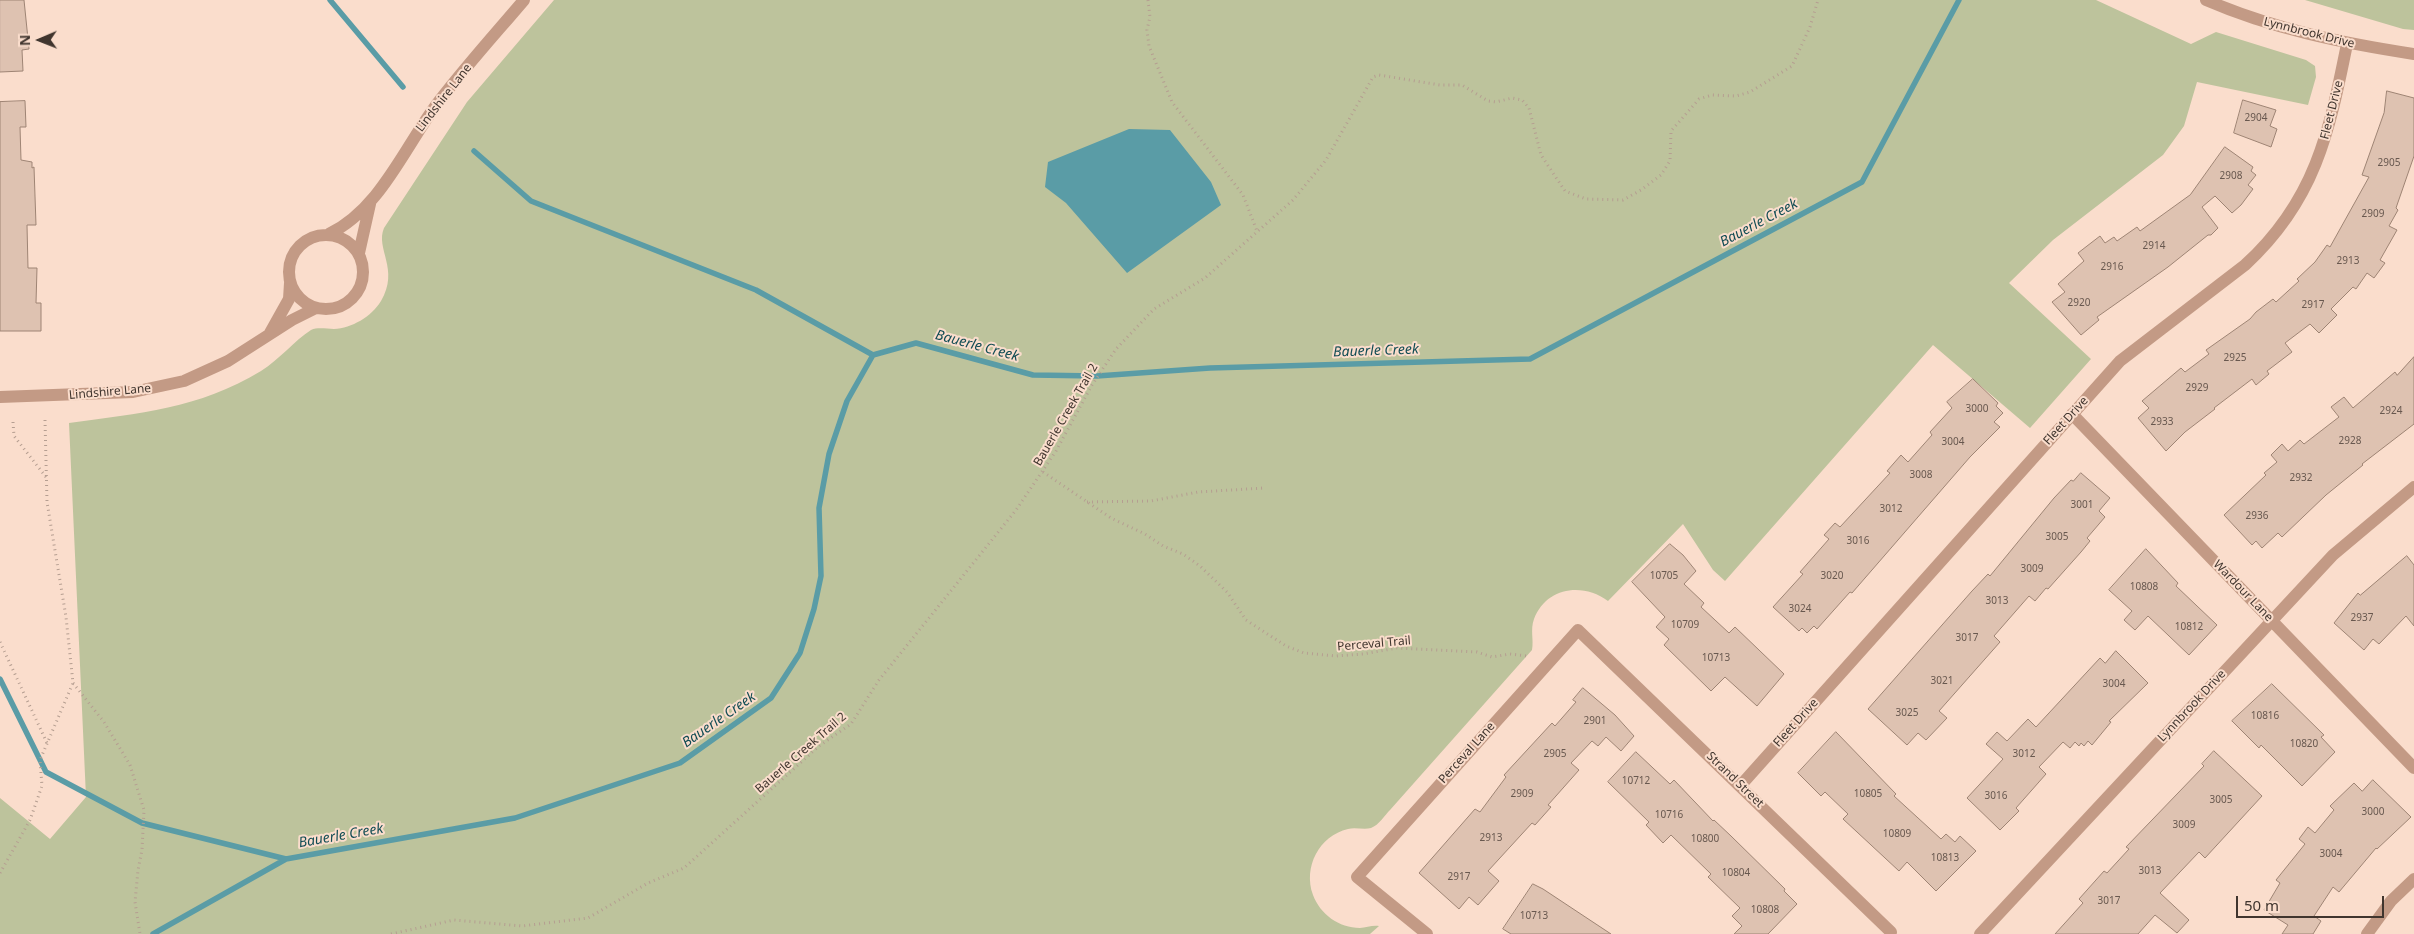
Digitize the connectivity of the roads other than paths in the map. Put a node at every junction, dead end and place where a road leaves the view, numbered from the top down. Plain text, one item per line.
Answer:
1 (524, 0) edge
2 (2206, 0) edge
3 (2347, 44) junction
4 (2414, 54) edge
5 (371, 202) junction
6 (329, 234) junction
7 (359, 253) junction
8 (290, 283) junction
9 (316, 308) junction
10 (267, 338) junction
11 (0, 397) edge
12 (2072, 414) junction
13 (2414, 487) edge
14 (2272, 620) junction
15 (1578, 630) joint
16 (2414, 768) edge
17 (1741, 785) junction
18 (2414, 879) edge
19 (1894, 933) edge
20 (1427, 934) edge
21 (1980, 934) edge
22 (2368, 934) edge

1 - 5 street, Lindshire Lane
2 - 3 street, Lynnbrook Drive
3 - 4 street, Lynnbrook Drive
3 - 12 street, Fleet Drive
5 - 6 street, Lindshire Lane
5 - 7 street, Lindshire Lane
6 - 7 street
6 - 8 street, Lindshire Lane
7 - 9 street, Lindshire Lane
8 - 9 street
8 - 10 street, Lindshire Lane
9 - 10 street, Lindshire Lane
10 - 11 street, Lindshire Lane
12 - 14 street, Wardour Lane
12 - 17 street, Fleet Drive
13 - 14 street, Lynnbrook Drive
14 - 16 street, Wardour Lane
14 - 21 street, Lynnbrook Drive
15 - 17 street, Strand Street
15 - 20 street, Perceval Lane
17 - 19 street, Strand Street
18 - 22 street

